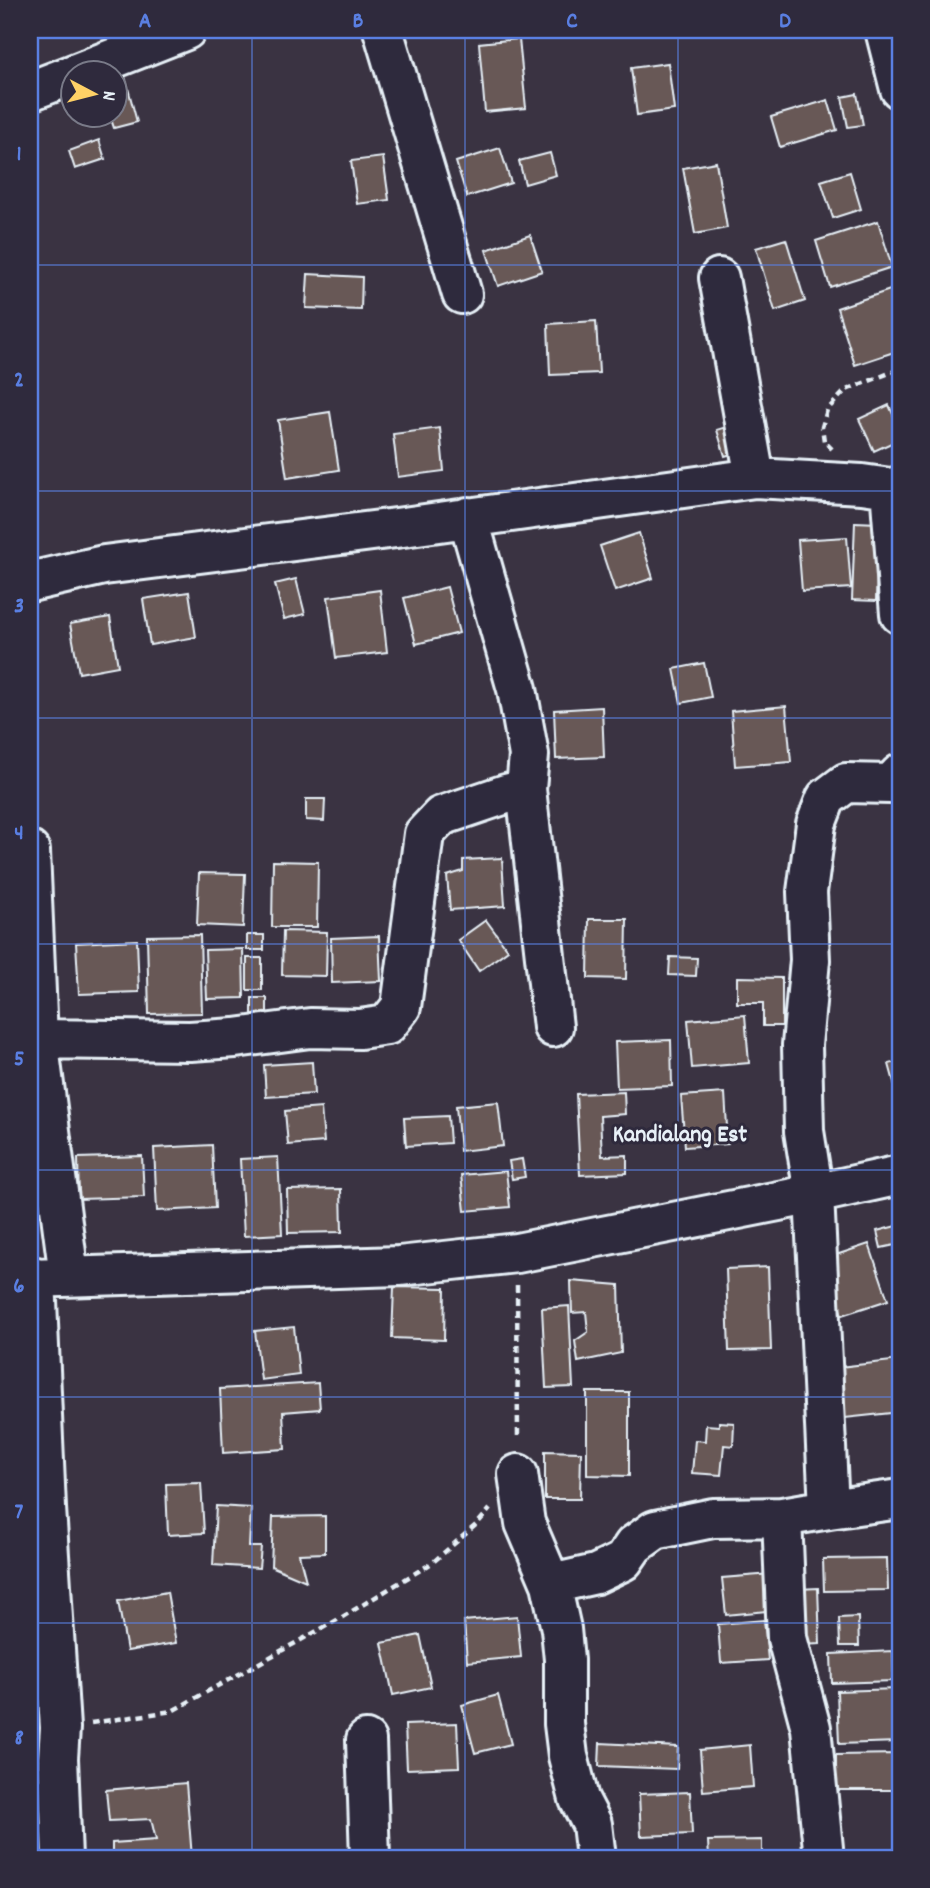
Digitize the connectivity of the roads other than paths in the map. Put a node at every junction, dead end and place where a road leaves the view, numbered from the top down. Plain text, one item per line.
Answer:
1 (186, 30) edge
2 (383, 30) edge
3 (885, 30) edge
4 (110, 60) edge
5 (60, 79) edge
6 (900, 89) edge
7 (30, 91) edge
8 (719, 278) dead end
9 (462, 294) dead end
10 (755, 478) junction
11 (884, 486) edge
12 (468, 517) junction
13 (30, 582) edge
14 (900, 614) edge
15 (900, 774) edge
16 (526, 789) junction
17 (30, 851) edge
18 (553, 1027) dead end
19 (37, 1040) junction
20 (900, 1175) edge
21 (814, 1194) junction
22 (45, 1277) edge
23 (518, 1474) road end
24 (900, 1499) edge
25 (829, 1508) junction
26 (782, 1517) junction
27 (551, 1584) junction
28 (366, 1740) dead end
29 (49, 1748) edge
30 (62, 1858) edge
31 (370, 1858) edge
32 (596, 1858) edge
33 (822, 1858) edge

1 - 4 street
2 - 9 street
3 - 6 street
5 - 7 street
8 - 10 street
10 - 11 street
10 - 12 street
11 - 14 street
12 - 13 street
12 - 16 street
15 - 21 street
16 - 18 street
16 - 19 street
17 - 19 street
19 - 22 street
20 - 21 street
21 - 22 street
21 - 25 street
22 - 29 street
23 - 27 street
24 - 25 street
25 - 26 street
26 - 27 street
26 - 33 street
27 - 32 street
28 - 31 street
29 - 30 street

